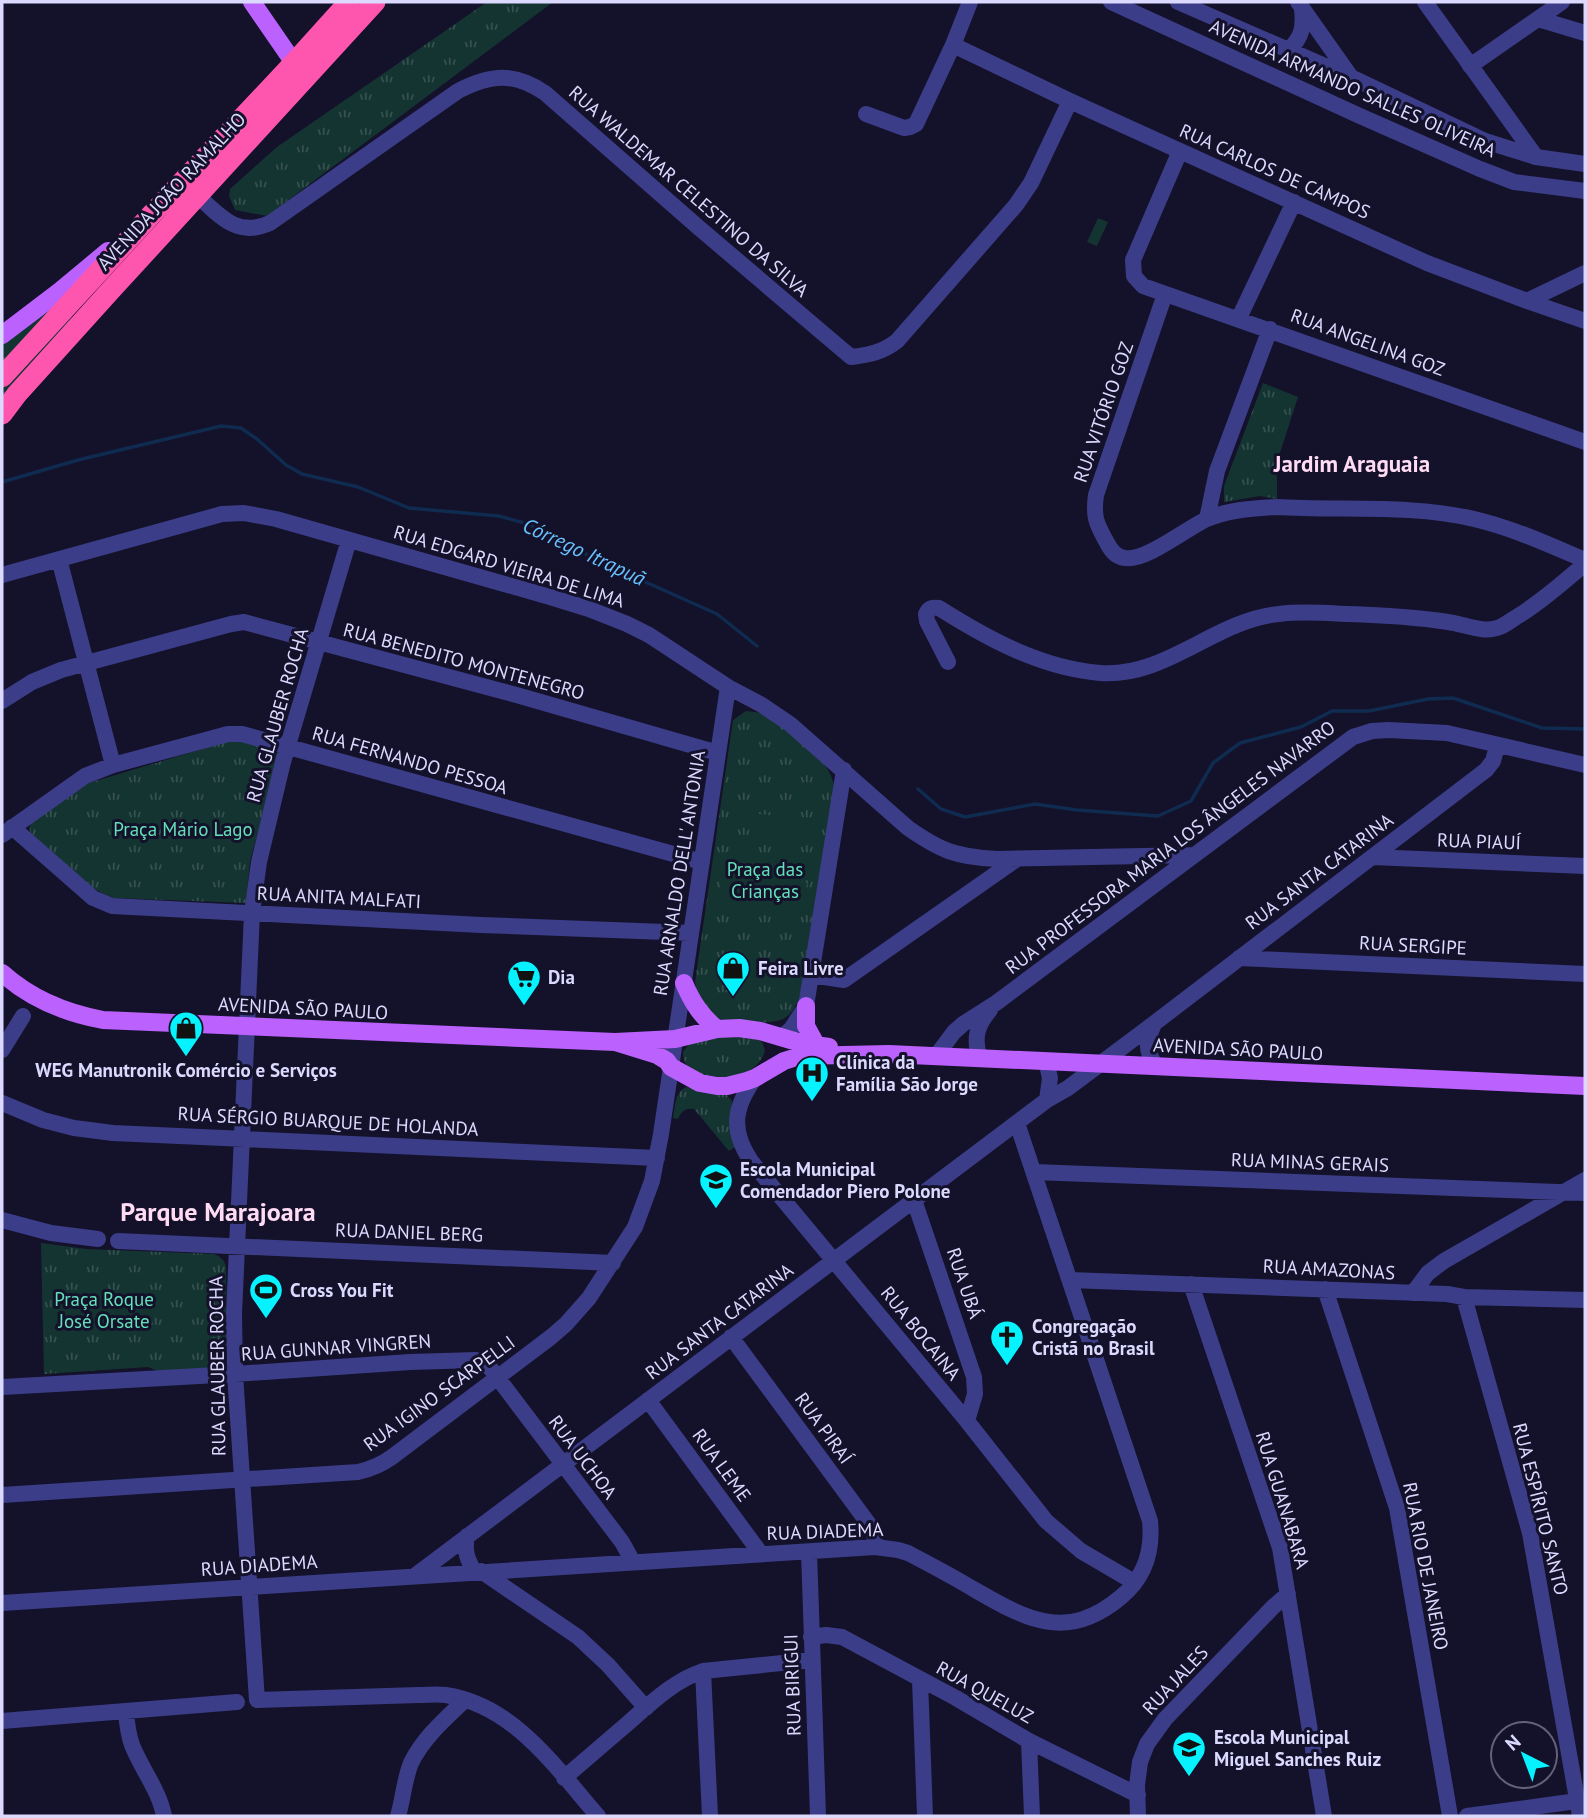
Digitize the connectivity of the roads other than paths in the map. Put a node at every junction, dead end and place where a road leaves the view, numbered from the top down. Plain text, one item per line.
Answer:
1 (252, 2) edge
2 (349, 2) edge
3 (375, 2) edge
4 (970, 2) edge
5 (1111, 2) edge
6 (1178, 2) edge
7 (1425, 2) edge
8 (1562, 2) edge
9 (1299, 4) edge
10 (1538, 19) junction
11 (1585, 33) edge
12 (953, 45) junction
13 (1289, 50) junction
14 (294, 63) junction
15 (1470, 66) junction
16 (1351, 77) junction
17 (1070, 100) junction
18 (866, 114) dead end
19 (1506, 117) junction
20 (1499, 146) junction
21 (1180, 151) junction
22 (1536, 157) junction
23 (1585, 164) edge
24 (1500, 177) junction
25 (1525, 184) junction
26 (1585, 191) edge
27 (198, 196) junction
28 (1294, 202) junction
29 (150, 215) junction
30 (1585, 273) edge
31 (1165, 293) junction
32 (1527, 302) junction
33 (1239, 318) junction
34 (1585, 321) edge
35 (1270, 329) junction
36 (2, 335) edge
37 (2, 377) edge
38 (2, 414) edge
39 (1585, 442) edge
40 (1207, 519) junction
41 (349, 540) junction
42 (58, 559) junction
43 (1585, 562) edge
44 (2, 575) edge
45 (319, 643) junction
46 (948, 662) dead end
47 (86, 663) junction
48 (728, 687) junction
49 (2, 701) edge
50 (287, 746) junction
51 (1497, 746) junction
52 (718, 753) junction
53 (113, 765) junction
54 (1585, 765) edge
55 (844, 770) junction
56 (7, 831) edge
57 (1194, 855) junction
58 (968, 857) junction
59 (1372, 857) junction
60 (1017, 859) junction
61 (702, 862) junction
62 (1585, 866) edge
63 (970, 893) junction
64 (251, 913) junction
65 (691, 933) junction
66 (1239, 958) junction
67 (2, 973) edge
68 (1585, 974) edge
69 (811, 975) junction
70 (684, 983) junction
71 (996, 1003) junction
72 (806, 1006) junction
73 (23, 1016) dead end
74 (1156, 1022) junction
75 (247, 1026) junction
76 (717, 1029) junction
77 (781, 1038) junction
78 (675, 1039) junction
79 (615, 1042) junction
80 (817, 1046) junction
81 (2, 1051) edge
82 (888, 1054) junction
83 (936, 1056) junction
84 (980, 1058) junction
85 (1046, 1061) junction
86 (1099, 1064) junction
87 (671, 1066) junction
88 (1156, 1066) junction
89 (760, 1075) junction
90 (1585, 1086) edge
91 (1047, 1100) junction
92 (2, 1103) edge
93 (1017, 1123) junction
94 (242, 1138) junction
95 (657, 1158) junction
96 (1034, 1172) junction
97 (1585, 1180) edge
98 (1563, 1192) junction
99 (1585, 1194) edge
100 (915, 1200) junction
101 (2, 1220) edge
102 (98, 1239) dead end
103 (118, 1241) dead end
104 (237, 1246) junction
105 (834, 1260) junction
106 (1444, 1261) junction
107 (613, 1263) junction
108 (1070, 1280) junction
109 (1191, 1284) junction
110 (1325, 1289) junction
111 (1413, 1293) junction
112 (1447, 1294) junction
113 (1464, 1297) junction
114 (1585, 1300) edge
115 (731, 1337) junction
116 (235, 1374) junction
117 (497, 1378) junction
118 (2, 1387) edge
119 (648, 1400) junction
120 (967, 1421) junction
121 (563, 1464) junction
122 (242, 1480) junction
123 (2, 1495) edge
124 (467, 1536) junction
125 (875, 1547) junction
126 (809, 1552) junction
127 (761, 1554) junction
128 (633, 1562) junction
129 (532, 1569) junction
130 (477, 1571) junction
131 (416, 1575) junction
132 (1134, 1583) junction
133 (249, 1586) junction
134 (1288, 1594) junction
135 (2, 1602) edge
136 (530, 1605) junction
137 (811, 1637) junction
138 (812, 1660) junction
139 (703, 1671) junction
140 (920, 1680) junction
141 (465, 1700) junction
142 (237, 1702) dead end
143 (646, 1708) junction
144 (126, 1712) junction
145 (2, 1721) edge
146 (1029, 1741) junction
147 (564, 1778) junction
148 (1138, 1795) junction
149 (1579, 1808) edge
150 (164, 1816) edge
151 (398, 1816) edge
152 (598, 1816) edge
153 (710, 1816) edge
154 (818, 1816) edge
155 (925, 1816) edge
156 (1032, 1816) edge
157 (1138, 1816) edge
158 (1324, 1816) edge
159 (1450, 1816) edge
160 (1467, 1816) edge

1 - 14 main road
2 - 14 highway, AVENIDA JOÃO RAMALHO
3 - 27 highway, AVENIDA JOÃO RAMALHO
4 - 12 street
5 - 24 street, AVENIDA ARMANDO SALLES OLIVEIRA
6 - 13 street, AVENIDA ARMANDO SALLES OLIVEIRA
7 - 15 street
8 - 10 street
9 - 13 street
9 - 16 street
10 - 11 street
10 - 15 street
12 - 17 street, RUA CARLOS DE CAMPOS
12 - 18 street
13 - 16 street, AVENIDA ARMANDO SALLES OLIVEIRA
14 - 29 highway, AVENIDA JOÃO RAMALHO
15 - 19 street
16 - 20 street, AVENIDA ARMANDO SALLES OLIVEIRA
17 - 21 street, RUA CARLOS DE CAMPOS
17 - 27 street, RUA WALDEMAR CELESTINO DA SILVA
19 - 20 street
19 - 22 street
20 - 22 street, AVENIDA ARMANDO SALLES OLIVEIRA
20 - 24 street
21 - 28 street, RUA CARLOS DE CAMPOS
21 - 31 street, RUA ANGELINA GOZ
22 - 23 street, AVENIDA ARMANDO SALLES OLIVEIRA
22 - 25 street
24 - 25 street, AVENIDA ARMANDO SALLES OLIVEIRA
25 - 26 street, AVENIDA ARMANDO SALLES OLIVEIRA
27 - 38 highway, AVENIDA JOÃO RAMALHO
28 - 32 street, RUA CARLOS DE CAMPOS
28 - 33 street
29 - 36 main road, AVENIDA JOÃO RAMALHO
29 - 37 highway, AVENIDA JOÃO RAMALHO
30 - 32 street
31 - 33 street, RUA ANGELINA GOZ
31 - 40 street, RUA VITÓRIO GOZ
32 - 34 street, RUA CARLOS DE CAMPOS
33 - 35 street, RUA ANGELINA GOZ
35 - 39 street, RUA ANGELINA GOZ
35 - 40 street
40 - 43 street, RUA VITÓRIO GOZ
41 - 42 street, RUA EDGARD VIEIRA DE LIMA
41 - 45 street, RUA GLAUBER ROCHA
41 - 48 street, RUA EDGARD VIEIRA DE LIMA
42 - 44 street, RUA EDGARD VIEIRA DE LIMA
42 - 47 street
43 - 46 street
45 - 47 street, RUA BENEDITO MONTENEGRO
45 - 50 street, RUA GLAUBER ROCHA
45 - 52 street, RUA BENEDITO MONTENEGRO
47 - 49 street, RUA BENEDITO MONTENEGRO
47 - 53 street
48 - 52 street, RUA ARNALDO DELL' ANTONIA
48 - 55 street, RUA EDGARD VIEIRA DE LIMA
50 - 53 street, RUA FERNANDO PESSOA
50 - 61 street, RUA FERNANDO PESSOA
50 - 64 street, RUA GLAUBER ROCHA
51 - 54 street, RUA PROFESSORA MARIA LOS ÂNGELES NAVARRO
51 - 57 street, RUA PROFESSORA MARIA LOS ÂNGELES NAVARRO
51 - 59 street, RUA SANTA CATARINA
52 - 61 street, RUA ARNALDO DELL' ANTONIA
53 - 56 street, RUA FERNANDO PESSOA
55 - 58 street, RUA EDGARD VIEIRA DE LIMA
55 - 69 street
56 - 64 street, RUA ANITA MALFATI
57 - 60 street, RUA EDGARD VIEIRA DE LIMA
57 - 71 street, RUA PROFESSORA MARIA LOS ÂNGELES NAVARRO
58 - 60 street, RUA EDGARD VIEIRA DE LIMA
58 - 63 street
59 - 62 street, RUA PIAUÍ
59 - 66 street, RUA SANTA CATARINA
60 - 63 street
61 - 65 street, RUA ARNALDO DELL' ANTONIA
63 - 69 street
64 - 65 street, RUA ANITA MALFATI
64 - 75 street, RUA GLAUBER ROCHA
65 - 70 street, RUA ARNALDO DELL' ANTONIA
66 - 68 street, RUA SERGIPE
66 - 74 street, RUA SANTA CATARINA
67 - 75 main road, AVENIDA SÃO PAULO
69 - 72 street
70 - 76 main road
70 - 78 street, RUA ARNALDO DELL' ANTONIA
71 - 83 street, RUA PROFESSORA MARIA LOS ÂNGELES NAVARRO
71 - 84 street, RUA PROFESSORA MARIA LOS ÂNGELES NAVARRO
72 - 77 street
72 - 80 main road
73 - 81 street
74 - 86 street, RUA SANTA CATARINA
74 - 88 street
75 - 79 main road, AVENIDA SÃO PAULO
75 - 94 street, RUA GLAUBER ROCHA
76 - 77 main road, AVENIDA SÃO PAULO
76 - 78 main road, AVENIDA SÃO PAULO
77 - 80 main road, AVENIDA SÃO PAULO
77 - 89 main road
78 - 79 main road, AVENIDA SÃO PAULO
78 - 87 street, RUA ARNALDO DELL' ANTONIA
79 - 87 main road, AVENIDA SÃO PAULO
80 - 82 main road, AVENIDA SÃO PAULO
82 - 83 main road, AVENIDA SÃO PAULO
82 - 89 main road, AVENIDA SÃO PAULO
83 - 84 main road, AVENIDA SÃO PAULO
84 - 85 main road, AVENIDA SÃO PAULO
85 - 86 main road, AVENIDA SÃO PAULO
85 - 91 street
86 - 88 main road, AVENIDA SÃO PAULO
86 - 91 street, RUA SANTA CATARINA
87 - 89 main road, AVENIDA SÃO PAULO
87 - 95 street, RUA IGINO SCARPELLI
88 - 90 main road, AVENIDA SÃO PAULO
89 - 105 street, RUA BOCAINA
91 - 93 street, RUA SANTA CATARINA
92 - 94 street, RUA SÉRGIO BUARQUE DE HOLANDA
93 - 96 street, RUA DIADEMA
93 - 100 street, RUA SANTA CATARINA
94 - 95 street, RUA SÉRGIO BUARQUE DE HOLANDA
94 - 104 street, RUA GLAUBER ROCHA
95 - 107 street, RUA IGINO SCARPELLI
96 - 98 street, RUA MINAS GERAIS
96 - 108 street, RUA DIADEMA
97 - 98 street
98 - 99 street, RUA MINAS GERAIS
98 - 106 street
100 - 105 street, RUA SANTA CATARINA
100 - 120 street, RUA UBÁ
101 - 102 street
103 - 104 street, RUA DANIEL BERG
104 - 107 street, RUA DANIEL BERG
104 - 116 street, RUA GLAUBER ROCHA
105 - 115 street, RUA SANTA CATARINA
105 - 120 street, RUA BOCAINA
106 - 111 street
106 - 112 street
107 - 117 street, RUA IGINO SCARPELLI
108 - 109 street, RUA AMAZONAS
108 - 132 street, RUA DIADEMA
109 - 110 street, RUA AMAZONAS
109 - 134 street, RUA GUANABARA
110 - 111 street, RUA AMAZONAS
110 - 159 street, RUA RIO DE JANEIRO
111 - 112 street, RUA AMAZONAS
112 - 113 street, RUA AMAZONAS
113 - 114 street, RUA AMAZONAS
113 - 149 street, RUA ESPÍRITO SANTO
115 - 119 street, RUA SANTA CATARINA
115 - 125 street, RUA PIRAÍ
116 - 117 street, RUA GUNNAR VINGREN
116 - 118 street, RUA GUNNAR VINGREN
116 - 122 street, RUA GLAUBER ROCHA
117 - 121 street, RUA UCHOA
117 - 122 street, RUA IGINO SCARPELLI
119 - 121 street, RUA SANTA CATARINA
119 - 127 street, RUA LEME
120 - 132 street, RUA BOCAINA
121 - 124 street, RUA SANTA CATARINA
121 - 128 street, RUA UCHOA
122 - 123 street, RUA IGINO SCARPELLI
122 - 133 street, RUA GLAUBER ROCHA
124 - 130 street
124 - 131 street, RUA SANTA CATARINA
125 - 126 street, RUA DIADEMA
125 - 132 street, RUA DIADEMA
126 - 127 street, RUA DIADEMA
126 - 137 street, RUA BIRIGUI
127 - 128 street, RUA DIADEMA
128 - 129 street, RUA DIADEMA
129 - 130 street, RUA DIADEMA
129 - 136 street
130 - 131 street, RUA DIADEMA
130 - 136 street
131 - 133 street, RUA DIADEMA
133 - 135 street, RUA DIADEMA
133 - 141 street, RUA GLAUBER ROCHA
134 - 148 street, RUA JALES
134 - 158 street, RUA GUANABARA
136 - 143 street
137 - 138 street, RUA BIRIGUI
137 - 140 street, RUA QUELUZ
138 - 139 street
138 - 154 street, RUA BIRIGUI
139 - 143 street
139 - 153 street
140 - 146 street, RUA QUELUZ
140 - 155 street
141 - 147 street
141 - 151 street
142 - 144 street
143 - 147 street
144 - 145 street
144 - 150 street
146 - 148 street, RUA QUELUZ
146 - 156 street
147 - 152 street
148 - 157 street, RUA JALES
149 - 160 street

